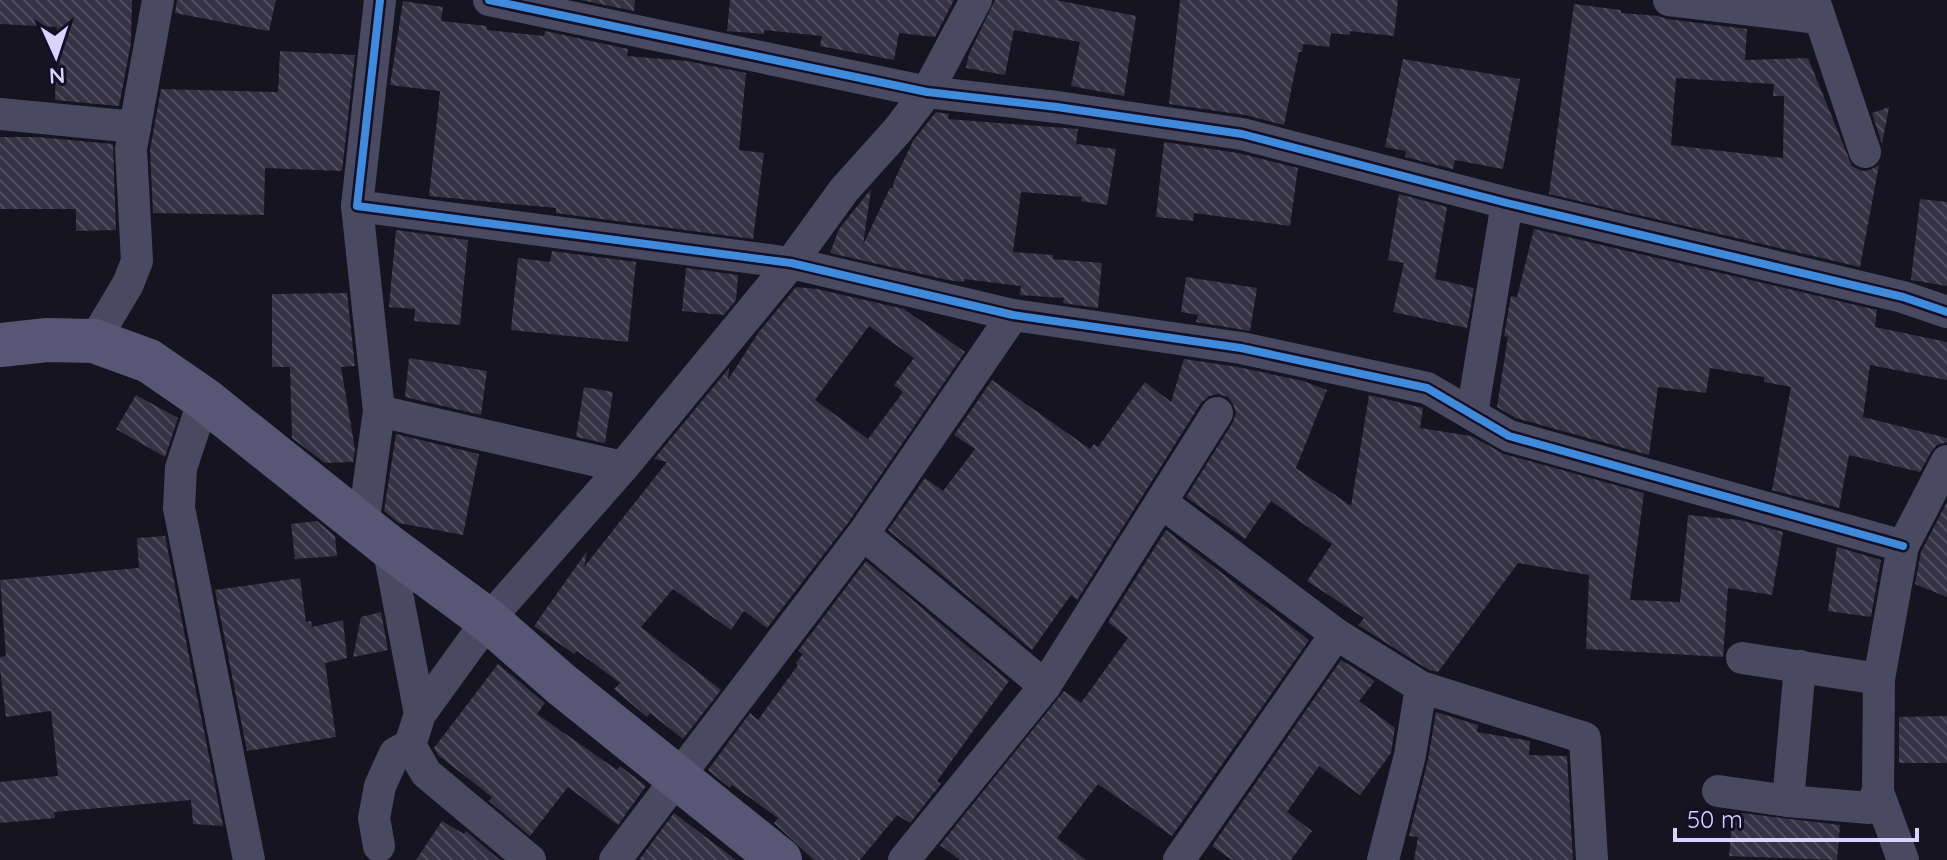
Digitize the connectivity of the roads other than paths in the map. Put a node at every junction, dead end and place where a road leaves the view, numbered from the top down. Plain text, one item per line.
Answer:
1 (158, 0) edge
2 (380, 0) edge
3 (489, 0) edge
4 (976, 0) edge
5 (1669, 0) edge
6 (1816, 9) edge
7 (927, 92) junction
8 (0, 114) edge
9 (135, 127) junction
10 (1865, 152) dead end
11 (1507, 203) junction
12 (357, 206) junction
13 (791, 263) junction
14 (1947, 312) edge
15 (1013, 315) junction
16 (94, 341) junction
17 (0, 345) edge
18 (204, 399) junction
19 (379, 411) junction
20 (1217, 413) dead end
21 (1472, 414) junction
22 (1947, 461) edge
23 (623, 467) junction
24 (1161, 502) junction
25 (863, 534) junction
26 (376, 536) junction
27 (1903, 546) junction
28 (488, 620) junction
29 (1336, 634) junction
30 (1742, 658) dead end
31 (1800, 666) junction
32 (1879, 679) junction
33 (1045, 686) junction
34 (1421, 687) junction
35 (420, 714) junction
36 (410, 745) junction
37 (678, 777) junction
38 (1718, 791) dead end
39 (1878, 792) junction
40 (1788, 801) junction
41 (379, 846) dead end
42 (249, 860) edge
43 (530, 860) edge
44 (615, 860) edge
45 (780, 860) edge
46 (904, 860) edge
47 (1179, 860) edge
48 (1383, 860) edge
49 (1592, 860) edge
50 (1903, 860) edge

1 - 9 street
2 - 12 street
3 - 7 street
4 - 7 street
5 - 6 street
6 - 10 street
7 - 11 street
7 - 13 street
8 - 9 street
9 - 16 street
11 - 14 street
11 - 21 street
12 - 13 street
12 - 19 street
13 - 15 street
13 - 23 street
15 - 21 street
15 - 25 street
16 - 17 street
16 - 18 street
18 - 26 street
18 - 42 street
19 - 23 street
19 - 26 street
20 - 24 street
21 - 27 street
22 - 27 street
23 - 28 street
24 - 29 street
24 - 33 street
25 - 33 street
25 - 37 street
26 - 28 street
26 - 35 street
27 - 32 street
28 - 35 street
28 - 37 street
29 - 34 street
29 - 47 street
30 - 31 street
31 - 32 street
31 - 40 street
32 - 39 street
33 - 46 street
34 - 48 street
34 - 49 street
35 - 36 street
36 - 41 street
36 - 43 street
37 - 44 street
37 - 45 street
38 - 40 street
39 - 40 street
39 - 50 street

